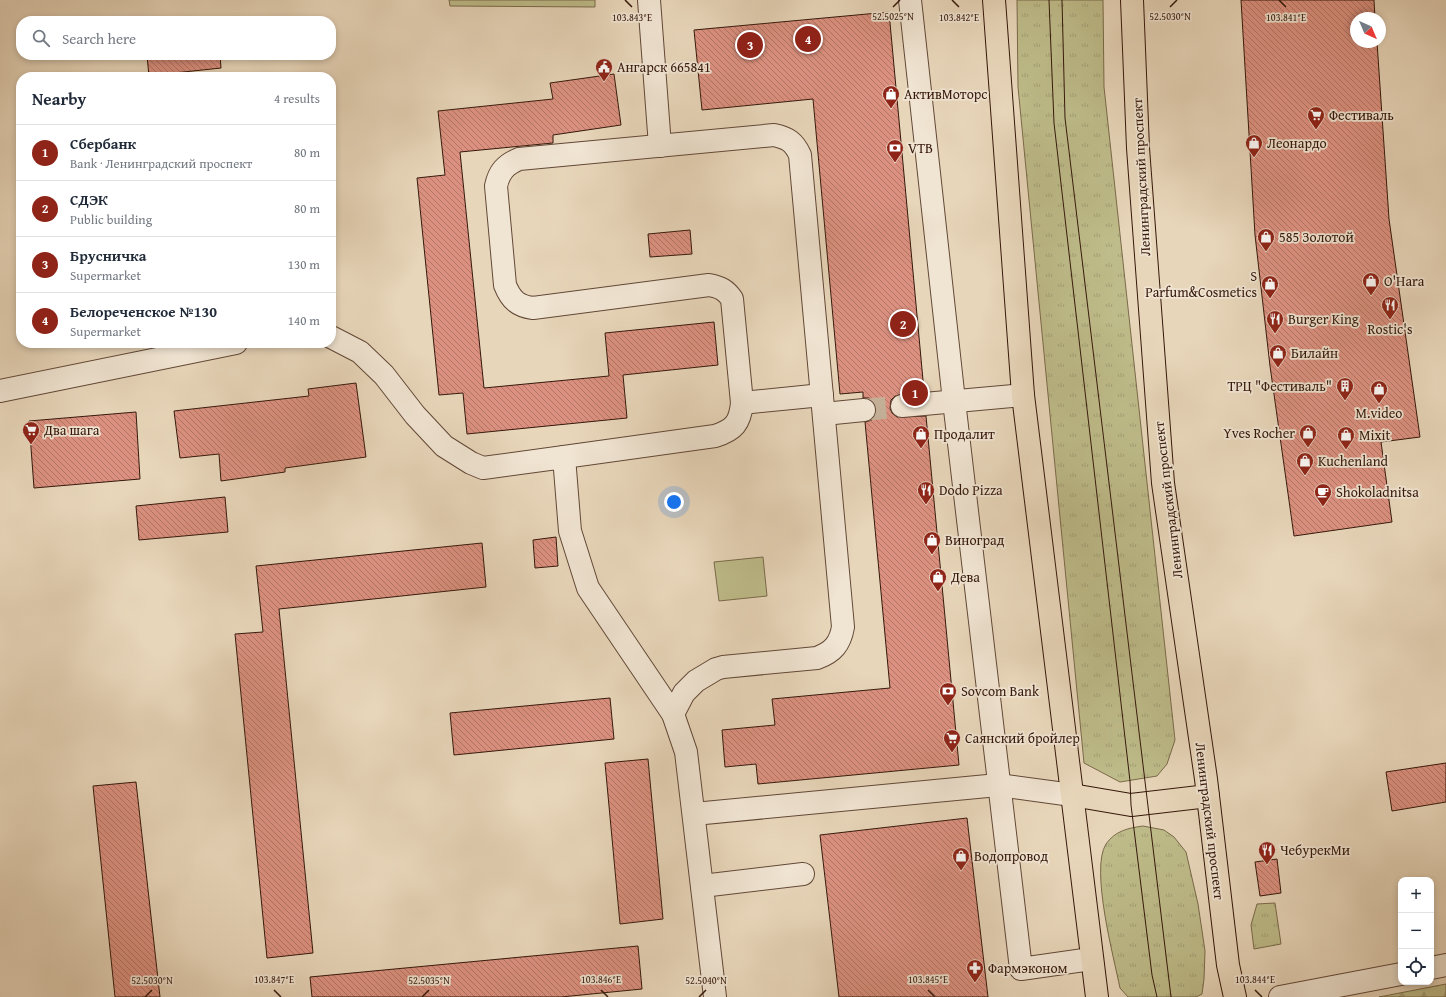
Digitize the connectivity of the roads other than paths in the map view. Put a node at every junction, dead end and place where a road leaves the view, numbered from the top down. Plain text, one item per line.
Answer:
1 (649, 0) edge
2 (910, 0) edge
3 (994, 0) edge
4 (1132, 0) edge
5 (660, 146) junction
6 (336, 340) edge
7 (211, 348) edge
8 (0, 391) edge
9 (1023, 395) junction
10 (954, 401) junction
11 (742, 403) junction
12 (823, 404) junction
13 (902, 406) tunnel mouth
14 (864, 410) tunnel mouth
15 (564, 457) junction
16 (673, 714) junction
17 (998, 786) junction
18 (1072, 795) junction
19 (1208, 796) junction
20 (694, 814) junction
21 (803, 874) dead end
22 (702, 886) junction
23 (1091, 959) junction
24 (1446, 965) edge
25 (1434, 967) edge
26 (1398, 975) edge
27 (715, 997) edge
28 (1097, 997) edge
29 (1235, 997) edge
30 (1280, 997) edge

1 - 5 street
2 - 10 street
3 - 9 main road
4 - 19 main road, Ленинградский проспект
5 - 11 street
5 - 12 street
6 - 15 street
7 - 8 street
9 - 10 street
9 - 18 main road
10 - 13 street
10 - 17 street
11 - 12 street
11 - 15 street
12 - 14 street
12 - 16 street
15 - 16 street
16 - 20 street
17 - 18 street
17 - 20 street
17 - 23 street
18 - 19 main road
18 - 23 main road
19 - 29 main road, Ленинградский проспект
20 - 22 street
21 - 22 street
22 - 27 street
23 - 28 main road
24 - 25 street
26 - 30 street

